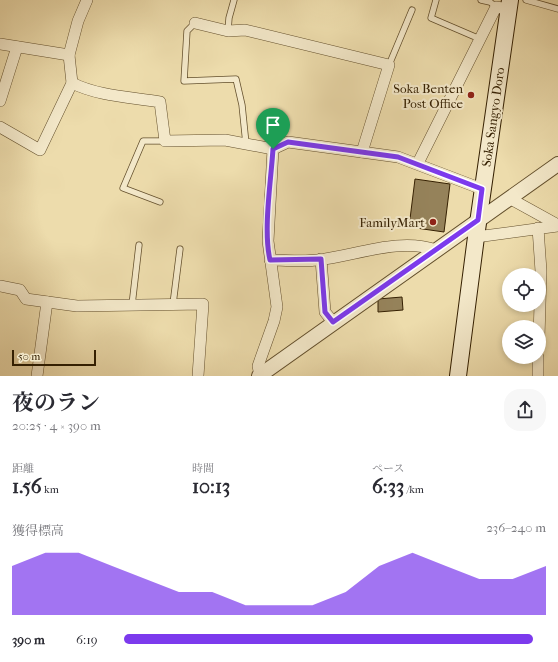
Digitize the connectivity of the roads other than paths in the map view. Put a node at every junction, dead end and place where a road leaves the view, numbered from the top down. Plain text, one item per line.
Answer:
1 (88, 0) edge
2 (234, 0) edge
3 (436, 0) edge
4 (481, 0) edge
5 (526, 0) edge
6 (505, 5) edge
7 (558, 9) edge
8 (412, 10) dead end
9 (195, 23) joint
10 (228, 31) junction
11 (480, 39) junction
12 (0, 44) edge
13 (17, 47) junction
14 (69, 55) junction
15 (389, 65) junction
16 (72, 83) junction
17 (0, 101) edge
18 (0, 127) edge
19 (165, 141) junction
20 (246, 144) junction
21 (273, 149) junction
22 (362, 152) junction
23 (418, 163) junction
24 (558, 164) edge
25 (482, 189) junction
26 (509, 198) junction
27 (160, 202) dead end
28 (478, 220) junction
29 (558, 225) edge
30 (538, 228) junction
31 (476, 237) junction
32 (139, 245) dead end
33 (180, 249) dead end
34 (436, 250) junction
35 (321, 259) junction
36 (270, 260) junction
37 (0, 286) edge
38 (47, 302) junction
39 (173, 304) junction
40 (132, 305) junction
41 (540, 320) edge
42 (333, 322) junction
43 (538, 364) edge
44 (260, 375) edge
45 (37, 376) edge
46 (198, 376) edge
47 (458, 376) edge
48 (538, 376) edge

1 - 14 street
2 - 10 lane
3 - 11 lane
4 - 6 lane
5 - 7 lane
6 - 11 street
6 - 25 main road, Soka Sangyo Doro
8 - 15 lane
9 - 10 street
9 - 20 lane
10 - 15 street
11 - 23 street
12 - 13 street
13 - 14 street
13 - 17 street
14 - 16 street
15 - 22 street
16 - 18 street
16 - 19 street
19 - 20 street
19 - 27 lane
20 - 21 street
21 - 22 street
21 - 36 street
22 - 23 street
23 - 25 street
24 - 26 street
25 - 28 main road, Soka Sangyo Doro
26 - 28 street
26 - 29 street
28 - 31 main road, Soka Sangyo Doro
28 - 34 street
29 - 30 street
30 - 31 street
30 - 41 street
31 - 47 main road, Soka Sangyo Doro
32 - 40 lane
33 - 39 lane
34 - 35 street
34 - 42 street
35 - 36 street
35 - 42 street
36 - 44 street
37 - 38 street
38 - 40 street
38 - 45 street
39 - 40 street
39 - 46 street
42 - 44 street
43 - 48 street

